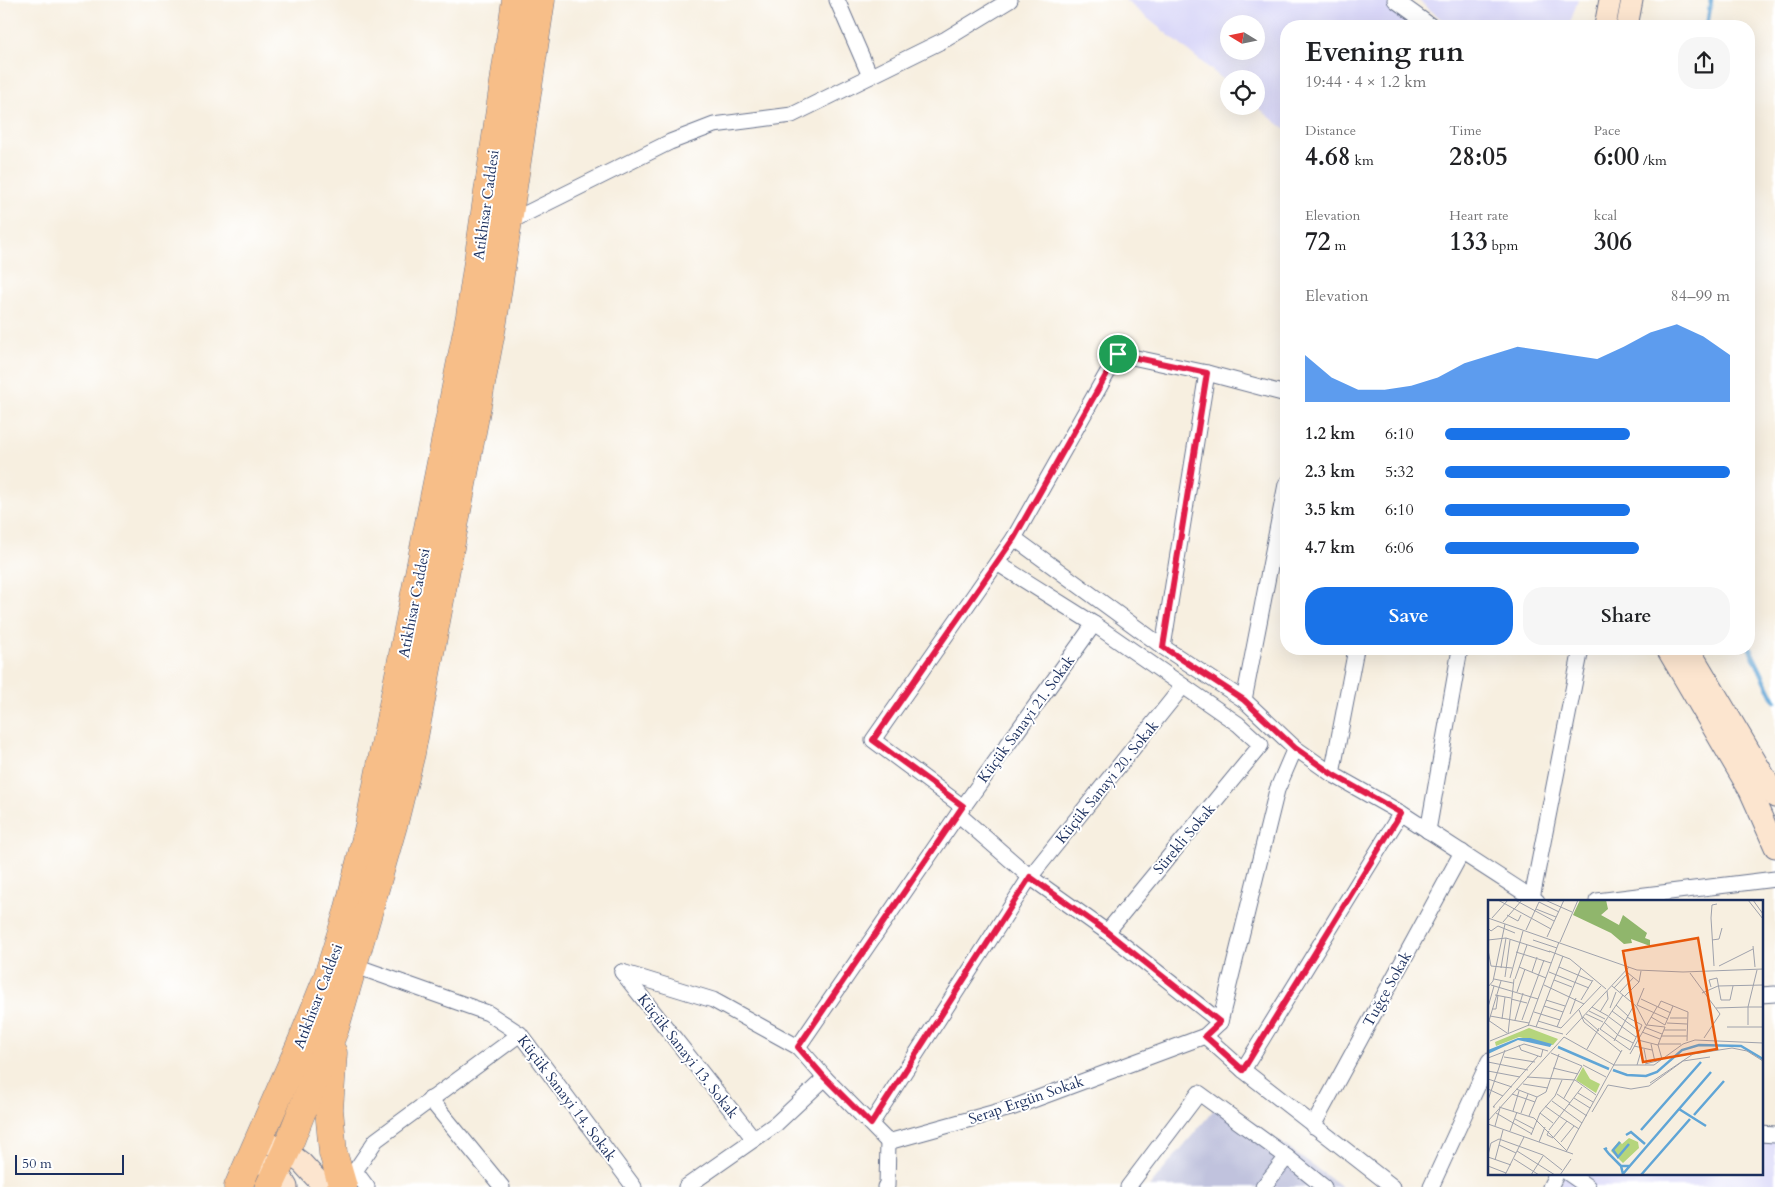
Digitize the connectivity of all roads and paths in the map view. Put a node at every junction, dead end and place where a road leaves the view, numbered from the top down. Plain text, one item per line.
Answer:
1 (837, 0) edge
2 (1010, 0) edge
3 (1395, 0) edge
4 (1610, 0) edge
5 (1632, 0) edge
6 (527, 10) edge
7 (1423, 20) edge
8 (1606, 20) edge
9 (1628, 20) edge
10 (870, 76) junction
11 (509, 222) junction
12 (1207, 373) junction
13 (1280, 392) edge
14 (1280, 515) edge
15 (1014, 538) junction
16 (997, 563) junction
17 (1094, 624) junction
18 (1163, 647) junction
19 (1355, 655) edge
20 (1459, 655) edge
21 (1580, 655) edge
22 (1670, 655) edge
23 (1692, 655) edge
24 (1184, 686) junction
25 (1244, 700) junction
26 (1295, 748) junction
27 (1332, 774) junction
28 (1775, 797) edge
29 (960, 810) junction
30 (1401, 813) junction
31 (1428, 831) junction
32 (1775, 847) edge
33 (1462, 852) junction
34 (1030, 877) junction
35 (1775, 879) edge
36 (1534, 899) edge
37 (1605, 900) edge
38 (1107, 932) junction
39 (353, 965) junction
40 (1775, 994) edge
41 (1762, 995) edge
42 (1220, 1022) junction
43 (335, 1028) junction
44 (520, 1034) junction
45 (1205, 1036) junction
46 (798, 1047) junction
47 (1488, 1063) edge
48 (1243, 1070) junction
49 (825, 1078) junction
50 (430, 1099) junction
51 (871, 1124) junction
52 (1313, 1126) junction
53 (1762, 1134) edge
54 (1775, 1135) edge
55 (754, 1139) junction
56 (888, 1142) junction
57 (256, 1149) junction
58 (1287, 1157) junction
59 (280, 1174) edge
60 (1556, 1174) edge
61 (1569, 1174) edge
62 (349, 1179) edge
63 (238, 1187) edge
64 (324, 1187) edge
65 (367, 1187) edge
66 (502, 1187) edge
67 (634, 1187) edge
68 (686, 1187) edge
69 (887, 1187) edge
70 (1128, 1187) edge
71 (1263, 1187) edge
72 (1324, 1187) edge
73 (1393, 1187) edge
74 (1431, 1187) edge
75 (1550, 1187) edge
76 (1588, 1187) edge

1 - 10 street
2 - 10 street
3 - 7 street
4 - 8 street
5 - 9 street
6 - 11 highway, Atikhisar Caddesi
6 - 57 highway, Atikhisar Caddesi
10 - 11 street
11 - 39 highway, Atikhisar Caddesi
12 - 13 street
12 - 15 street
12 - 18 street
14 - 25 street
15 - 16 street
15 - 18 street
16 - 17 street
16 - 29 street
17 - 24 street
17 - 29 street, Küçük Sanayi 21. Sokak
18 - 25 street
19 - 27 street
20 - 31 street
21 - 36 street
22 - 32 street
23 - 28 street
24 - 34 street, Küçük Sanayi 20. Sokak
24 - 38 street, Sürekli Sokak
25 - 26 street
26 - 27 street
26 - 42 street
27 - 30 street
29 - 34 street
29 - 46 street, Küçük Sanayi 21. Sokak
30 - 31 street
30 - 48 street
31 - 33 street
33 - 36 street
33 - 52 street, Tuğçe Sokak
34 - 38 street
34 - 51 street, Küçük Sanayi 20. Sokak
35 - 37 street
38 - 42 street
39 - 43 highway, Atikhisar Caddesi
39 - 44 street, Küçük Sanayi 14. Sokak
40 - 41 street
42 - 45 street
43 - 59 highway, Atikhisar Caddesi
43 - 62 highway
44 - 50 street
44 - 67 street, Küçük Sanayi 14. Sokak
45 - 48 street
45 - 56 street, Serap Ergün Sokak
46 - 49 street
46 - 55 street, Küçük Sanayi 13. Sokak
47 - 74 street
48 - 52 street
49 - 51 street
49 - 55 street
50 - 62 street
50 - 66 street
51 - 56 street
52 - 73 street
53 - 54 street
55 - 68 street
56 - 69 street
57 - 59 street
57 - 63 highway, Atikhisar Caddesi
58 - 70 street
58 - 71 street
58 - 72 street
59 - 64 street
60 - 75 street
61 - 76 street
62 - 65 street

